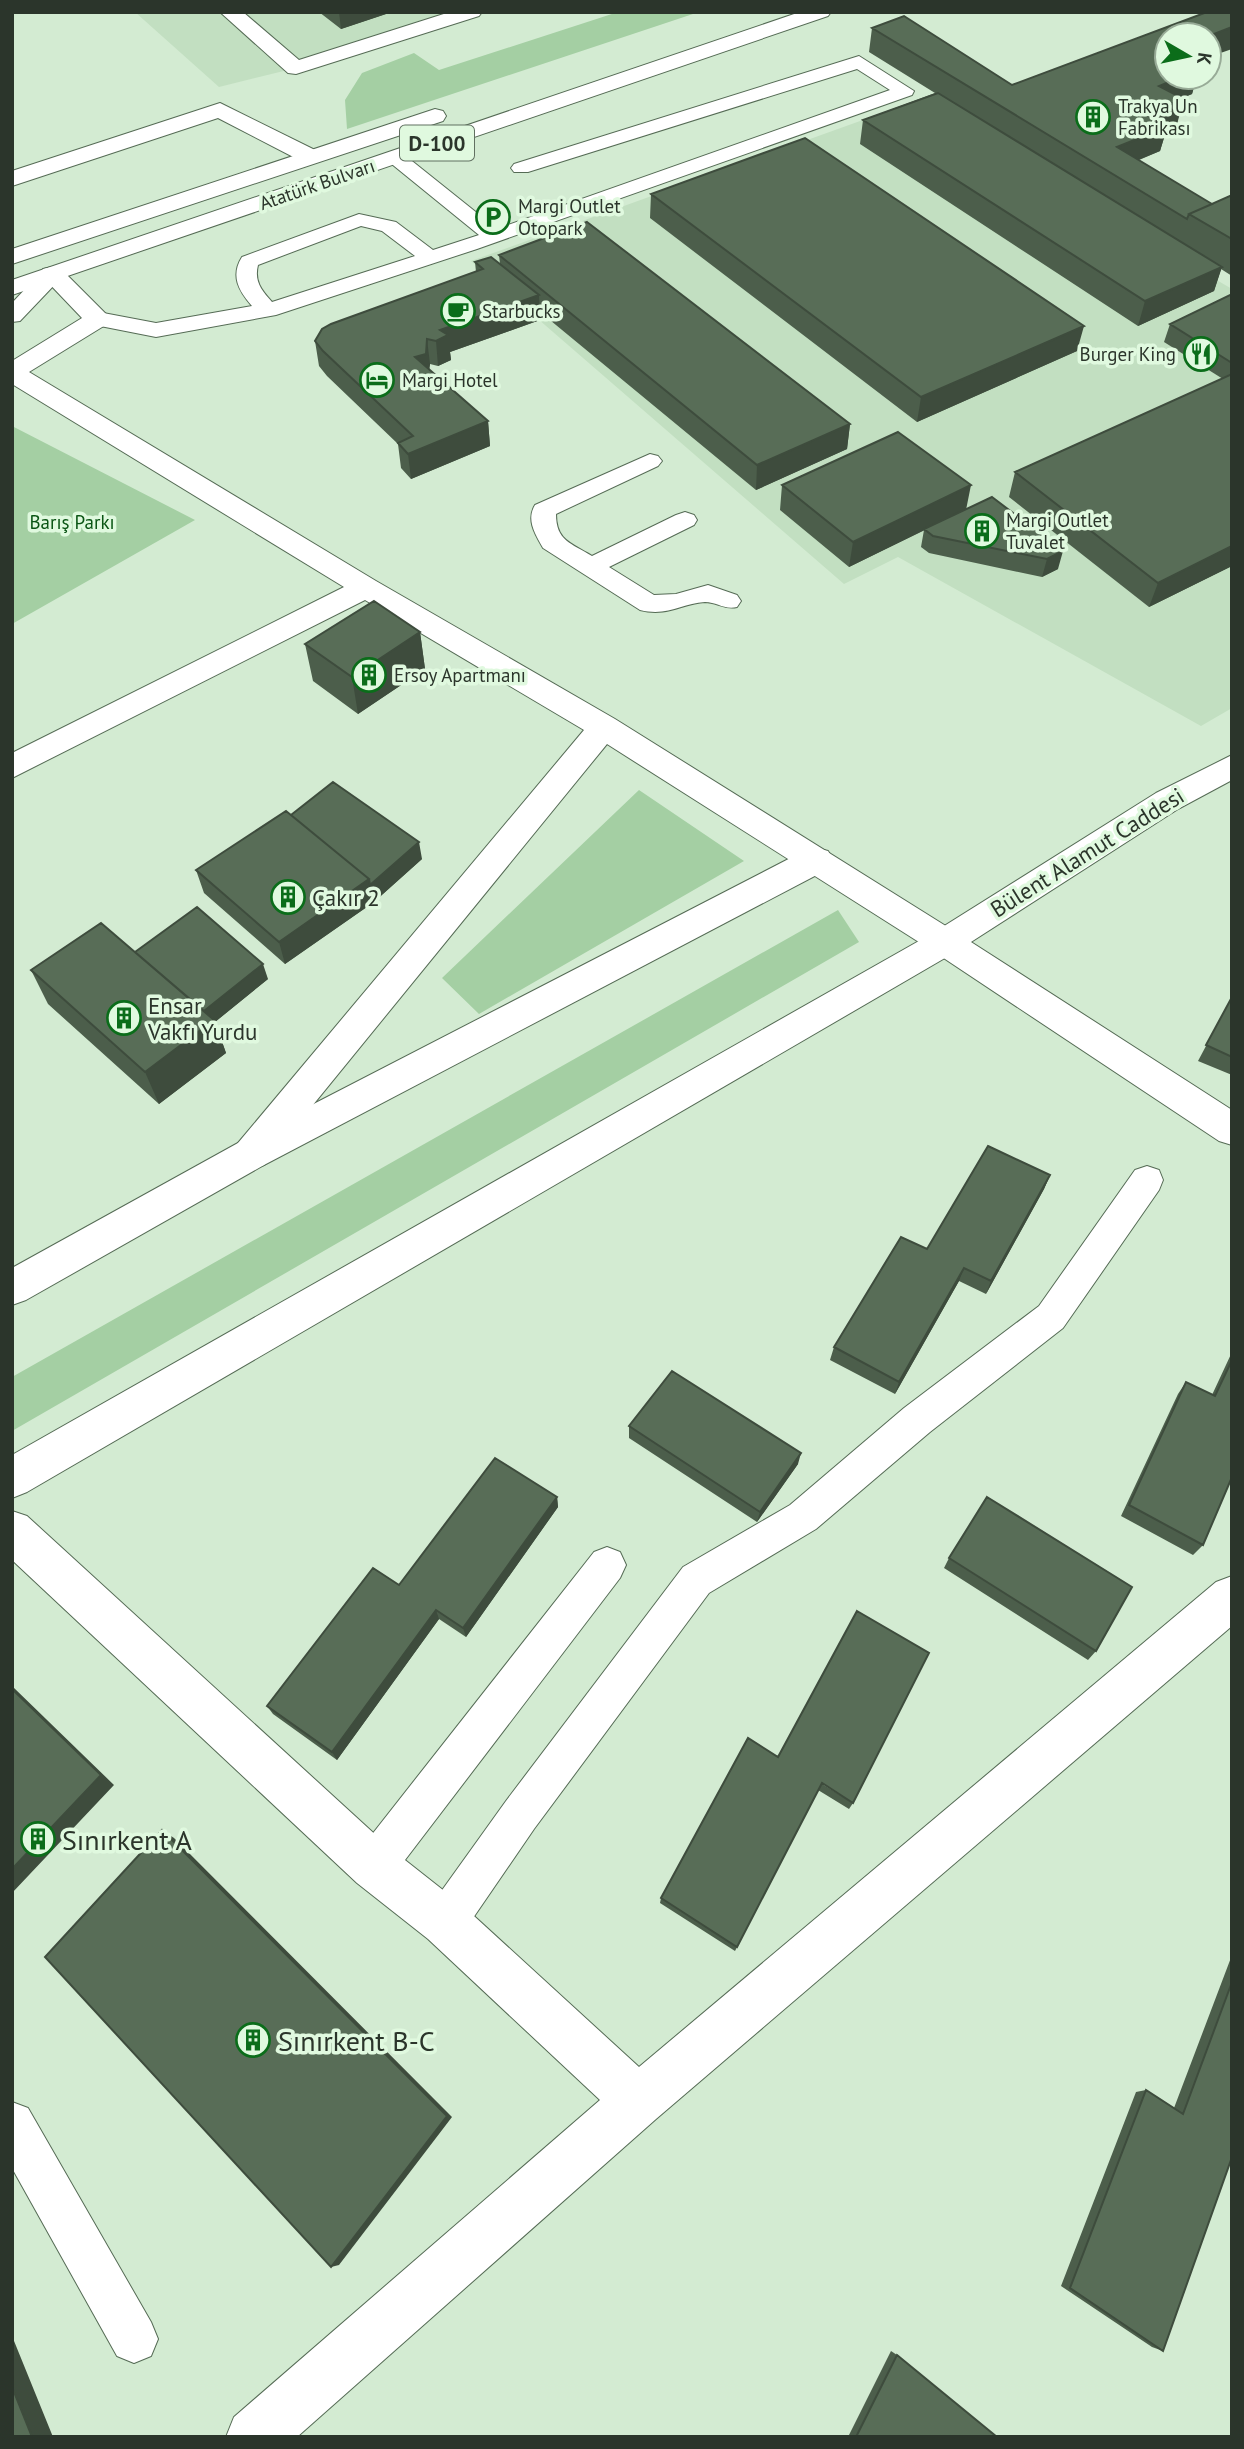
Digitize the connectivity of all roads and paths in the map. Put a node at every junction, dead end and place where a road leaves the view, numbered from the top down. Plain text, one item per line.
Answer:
1 (230, 12) edge
2 (472, 12) edge
3 (821, 12) edge
4 (452, 110) dead end
5 (311, 157) junction
6 (395, 157) junction
7 (12, 179) edge
8 (570, 208) junction
9 (493, 236) junction
10 (12, 257) edge
11 (430, 258) junction
12 (52, 274) junction
13 (12, 288) edge
14 (268, 310) junction
15 (12, 316) edge
16 (98, 319) junction
17 (12, 372) edge
18 (650, 461) dead end
19 (685, 520) dead end
20 (592, 566) junction
21 (366, 588) junction
22 (729, 601) dead end
23 (604, 727) junction
24 (12, 766) edge
25 (1232, 766) edge
26 (816, 860) junction
27 (944, 942) junction
28 (1232, 1130) edge
29 (251, 1154) junction
30 (1147, 1180) dead end
31 (12, 1288) edge
32 (12, 1478) edge
33 (12, 1531) edge
34 (607, 1565) dead end
35 (1232, 1597) edge
36 (374, 1866) junction
37 (445, 1922) junction
38 (638, 2101) junction
39 (12, 2124) edge
40 (134, 2339) dead end
41 (254, 2437) edge

1 - 2 street
3 - 6 street, Atatürk Bulvarı / D-100
4 - 5 street, Atatürk Bulvarı / D-100
5 - 7 street
5 - 10 street, Atatürk Bulvarı / D-100
6 - 9 lane
6 - 12 street, Atatürk Bulvarı / D-100
8 - 8 lane
8 - 9 lane
9 - 11 lane
11 - 14 lane
11 - 14 lane
12 - 13 street, Atatürk Bulvarı / D-100
12 - 15 lane
12 - 16 street
14 - 16 lane
16 - 17 street
17 - 21 street
18 - 20 lane
19 - 20 lane
20 - 22 lane
21 - 23 street
21 - 24 street
23 - 26 street
23 - 29 street
25 - 27 street, Bülent Alamut Caddesi
26 - 27 street
26 - 29 street
27 - 28 street
27 - 32 street, Bülent Alamut Caddesi
29 - 31 street
30 - 37 lane
33 - 36 street
34 - 36 lane
35 - 38 street
36 - 37 street
37 - 38 street
38 - 41 street
39 - 40 lane

